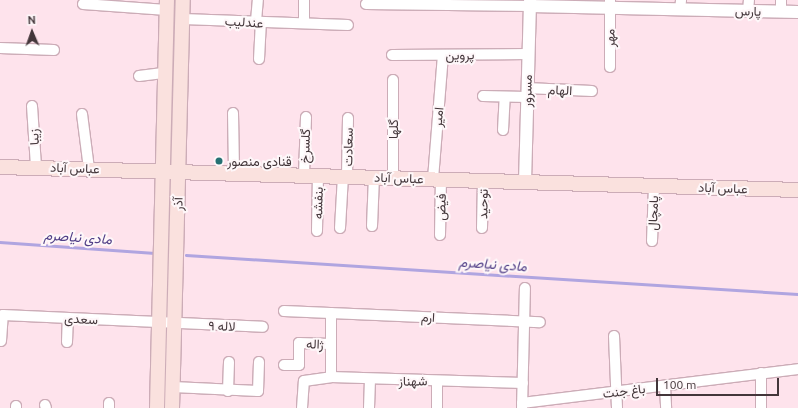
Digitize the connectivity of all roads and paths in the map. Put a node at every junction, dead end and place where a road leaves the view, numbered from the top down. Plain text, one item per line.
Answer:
1 (183, 0) edge
2 (188, 0) edge
3 (258, 0) edge
4 (304, 0) edge
5 (398, 2) edge
6 (530, 3) edge
7 (83, 4) dead end
8 (366, 4) dead end
9 (167, 5) edge
10 (610, 5) edge
11 (681, 5) edge
12 (748, 6) edge
13 (781, 6) edge
14 (798, 12) edge
15 (185, 19) junction
16 (259, 22) junction
17 (304, 22) junction
18 (348, 25) dead end
19 (0, 48) edge
20 (54, 50) dead end
21 (528, 54) junction
22 (392, 55) dead end
23 (443, 55) junction
24 (259, 59) dead end
25 (610, 67) dead end
26 (165, 73) junction
27 (138, 76) dead end
28 (393, 80) dead end
29 (592, 91) dead end
30 (527, 93) junction
31 (483, 96) dead end
32 (505, 97) junction
33 (32, 106) dead end
34 (233, 113) dead end
35 (82, 114) dead end
36 (306, 117) dead end
37 (348, 118) dead end
38 (503, 130) dead end
39 (0, 166) edge
40 (36, 167) junction
41 (89, 169) junction
42 (163, 171) junction
43 (179, 172) junction
44 (234, 173) junction
45 (304, 175) junction
46 (318, 176) junction
47 (345, 176) junction
48 (374, 177) junction
49 (393, 178) junction
50 (437, 179) junction
51 (483, 181) junction
52 (525, 182) junction
53 (654, 186) junction
54 (798, 190) edge
55 (372, 226) dead end
56 (340, 228) dead end
57 (482, 228) dead end
58 (317, 231) dead end
59 (440, 235) dead end
60 (652, 241) dead end
61 (161, 265) junction
62 (177, 266) junction
63 (524, 288) dead end
64 (284, 311) dead end
65 (331, 313) junction
66 (68, 318) junction
67 (524, 322) junction
68 (540, 322) dead end
69 (159, 324) junction
70 (178, 325) junction
71 (263, 327) dead end
72 (614, 336) dead end
73 (1, 341) edge
74 (67, 342) dead end
75 (331, 344) junction
76 (229, 362) dead end
77 (259, 362) dead end
78 (284, 365) dead end
79 (798, 369) edge
80 (761, 373) junction
81 (798, 375) edge
82 (331, 377) junction
83 (370, 380) junction
84 (437, 381) junction
85 (523, 383) junction
86 (665, 386) junction
87 (176, 388) junction
88 (228, 391) junction
89 (615, 392) junction
90 (522, 405) edge
91 (157, 408) edge
92 (172, 408) edge
93 (178, 408) edge
94 (302, 408) edge
95 (369, 408) edge
96 (437, 408) edge
97 (616, 408) edge
98 (666, 408) edge
99 (762, 408) edge

1 - 15 main road, آذر
2 - 15 street, آذر
3 - 16 street
4 - 17 street
5 - 6 street
5 - 8 street
6 - 10 street, پارس
6 - 21 street, مسرور
7 - 9 street
9 - 26 main road, آذر
10 - 11 street, پارس
10 - 25 street, مهر
11 - 12 street, پارس
12 - 13 street, پارس
13 - 14 street, پارس
15 - 16 street, عندلیب
15 - 43 main road, آذر
16 - 17 street, عندلیب
16 - 24 street
17 - 18 street, عندلیب
19 - 20 street
21 - 23 street, پروین
21 - 30 street, مسرور
22 - 23 street, پروین
23 - 50 street, امیر
26 - 27 street
26 - 42 main road, آذر
28 - 49 street, گلها
29 - 30 street, الهام
30 - 32 street, الهام
30 - 52 street, مسرور
31 - 32 street, الهام
32 - 38 street
33 - 40 street, زیبا
34 - 44 street
35 - 41 street
36 - 45 street, گلسرخ
37 - 47 street, سعادت
39 - 40 main road, عباس آباد
40 - 41 main road, عباس آباد
41 - 42 main road, عباس آباد
42 - 43 main road, عباس آباد
42 - 61 main road, آذر
43 - 44 main road, عباس آباد
43 - 62 main road, آذر
44 - 45 main road, عباس آباد
45 - 46 main road, عباس آباد
46 - 47 main road, عباس آباد
46 - 58 street, بنفشه
47 - 48 main road, عباس آباد
47 - 56 street, سعادت
48 - 49 main road, عباس آباد
48 - 55 street
49 - 50 main road, عباس آباد
50 - 51 main road, عباس آباد
50 - 59 street, فیض
51 - 52 main road, عباس آباد
51 - 57 street, توحید
52 - 53 main road, عباس آباد
53 - 54 main road, عباس آباد
53 - 60 street, پامچال
61 - 62 main road
61 - 69 main road, آذر
62 - 70 main road, آذر
63 - 67 street, باغ جنت
64 - 65 street, ارم
65 - 67 street, ارم
65 - 75 street
66 - 69 street, سعدی
66 - 73 street, سعدی
66 - 74 street
67 - 68 street, ارم
67 - 85 street, باغ جنت
69 - 70 street, سعدی
69 - 91 main road, آذر
70 - 71 street, ۹ لاله
70 - 87 main road, آذر
72 - 89 street
75 - 78 street, ژاله
75 - 82 street
76 - 88 street
77 - 88 street
79 - 80 street, باغ جنت
79 - 81 street
80 - 86 street, باغ جنت
80 - 99 street
82 - 83 street, شهناز
82 - 94 street, شهناز
83 - 84 street, شهناز
83 - 95 street
84 - 85 street, شهناز
84 - 96 street
85 - 90 street, باغ جنت
86 - 89 street, باغ جنت
86 - 98 street
87 - 88 street
87 - 92 main road, آذر
87 - 93 street, آذر
89 - 90 street, باغ جنت
89 - 97 street

